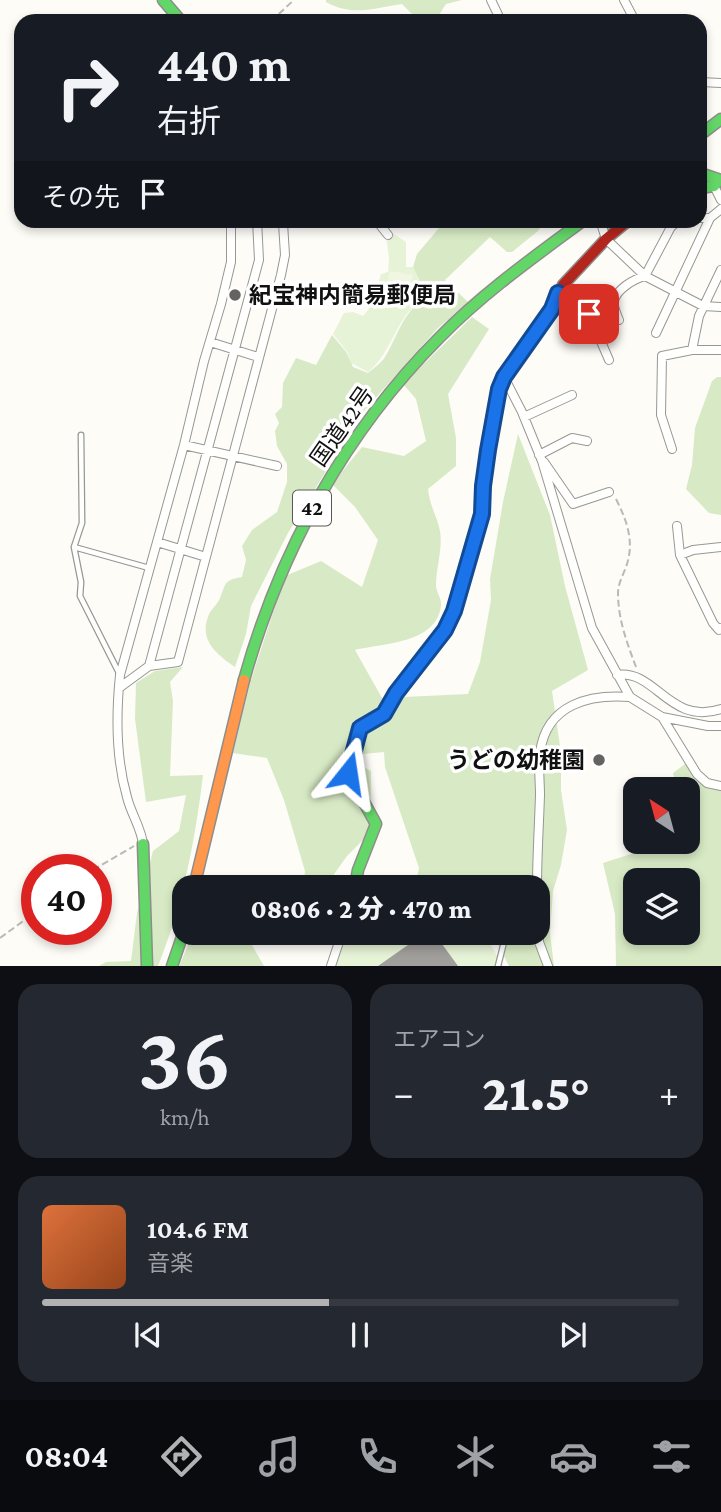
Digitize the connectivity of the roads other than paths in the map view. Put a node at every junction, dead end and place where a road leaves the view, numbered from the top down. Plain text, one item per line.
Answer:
1 (163, 0) edge
2 (175, 14) edge
3 (721, 119) edge
4 (707, 130) edge
5 (718, 182) edge
6 (721, 200) edge
7 (721, 209) edge
8 (710, 218) joint
9 (707, 224) edge
10 (231, 228) edge
11 (258, 228) edge
12 (283, 228) edge
13 (382, 228) edge
14 (574, 228) edge
15 (603, 228) edge
16 (619, 228) edge
17 (670, 228) edge
18 (705, 228) edge
19 (388, 235) dead end
20 (606, 239) junction
21 (721, 270) edge
22 (645, 276) junction
23 (675, 292) junction
24 (558, 293) junction
25 (703, 306) junction
26 (721, 307) edge
27 (618, 320) dead end
28 (656, 333) dead end
29 (210, 342) junction
30 (236, 350) junction
31 (692, 350) junction
32 (721, 350) edge
33 (258, 357) junction
34 (609, 360) dead end
35 (504, 377) junction
36 (572, 395) dead end
37 (524, 417) junction
38 (81, 435) dead end
39 (587, 441) dead end
40 (184, 445) junction
41 (672, 449) dead end
42 (209, 451) junction
43 (232, 456) junction
44 (540, 458) junction
45 (277, 466) dead end
46 (611, 492) road end
47 (677, 526) dead end
48 (157, 542) junction
49 (74, 547) junction
50 (721, 547) edge
51 (182, 550) junction
52 (680, 555) junction
53 (206, 557) junction
54 (150, 568) junction
55 (721, 628) edge
56 (149, 666) junction
57 (617, 675) junction
58 (120, 676) junction
59 (119, 688) junction
60 (630, 697) junction
61 (721, 709) edge
62 (662, 717) junction
63 (721, 726) edge
64 (721, 786) edge
65 (143, 844) joint
66 (197, 875) edge
67 (357, 875) edge
68 (537, 875) edge
69 (179, 945) edge
70 (338, 945) edge
71 (503, 945) edge
72 (541, 945) edge
73 (147, 966) edge
74 (172, 966) edge
75 (331, 966) edge
76 (498, 966) edge
77 (548, 966) edge

1 - 2 main road
3 - 4 main road
5 - 6 street
7 - 8 street
8 - 9 street
10 - 29 street
11 - 30 street
12 - 33 street
13 - 19 street
14 - 66 main road, 国道42号 / 42
15 - 20 street
16 - 20 main road
17 - 22 street
18 - 23 street
20 - 22 street
20 - 24 main road
21 - 25 street
22 - 23 street
22 - 27 street
23 - 25 street
23 - 28 street
24 - 34 street
24 - 35 main road
25 - 26 street
25 - 31 street
29 - 30 street
29 - 40 street
30 - 33 street
30 - 42 street
31 - 32 street
31 - 41 street
33 - 43 street
35 - 37 street
35 - 67 main road
36 - 37 street
37 - 44 street
38 - 49 lane
39 - 44 street
40 - 42 street
40 - 48 street
42 - 43 street
42 - 51 street
43 - 45 street
43 - 53 street
44 - 46 street
44 - 57 street
47 - 52 street
48 - 51 street
48 - 54 street
49 - 54 lane
49 - 58 lane
50 - 52 street
51 - 53 street
51 - 56 street
52 - 55 street
53 - 56 street
54 - 58 street
56 - 59 street
57 - 60 street
57 - 61 street
58 - 59 street
59 - 65 street
60 - 62 street
60 - 68 street
62 - 63 street
62 - 64 street
65 - 73 main road
69 - 74 main road
70 - 75 street
71 - 76 lane
72 - 77 street

